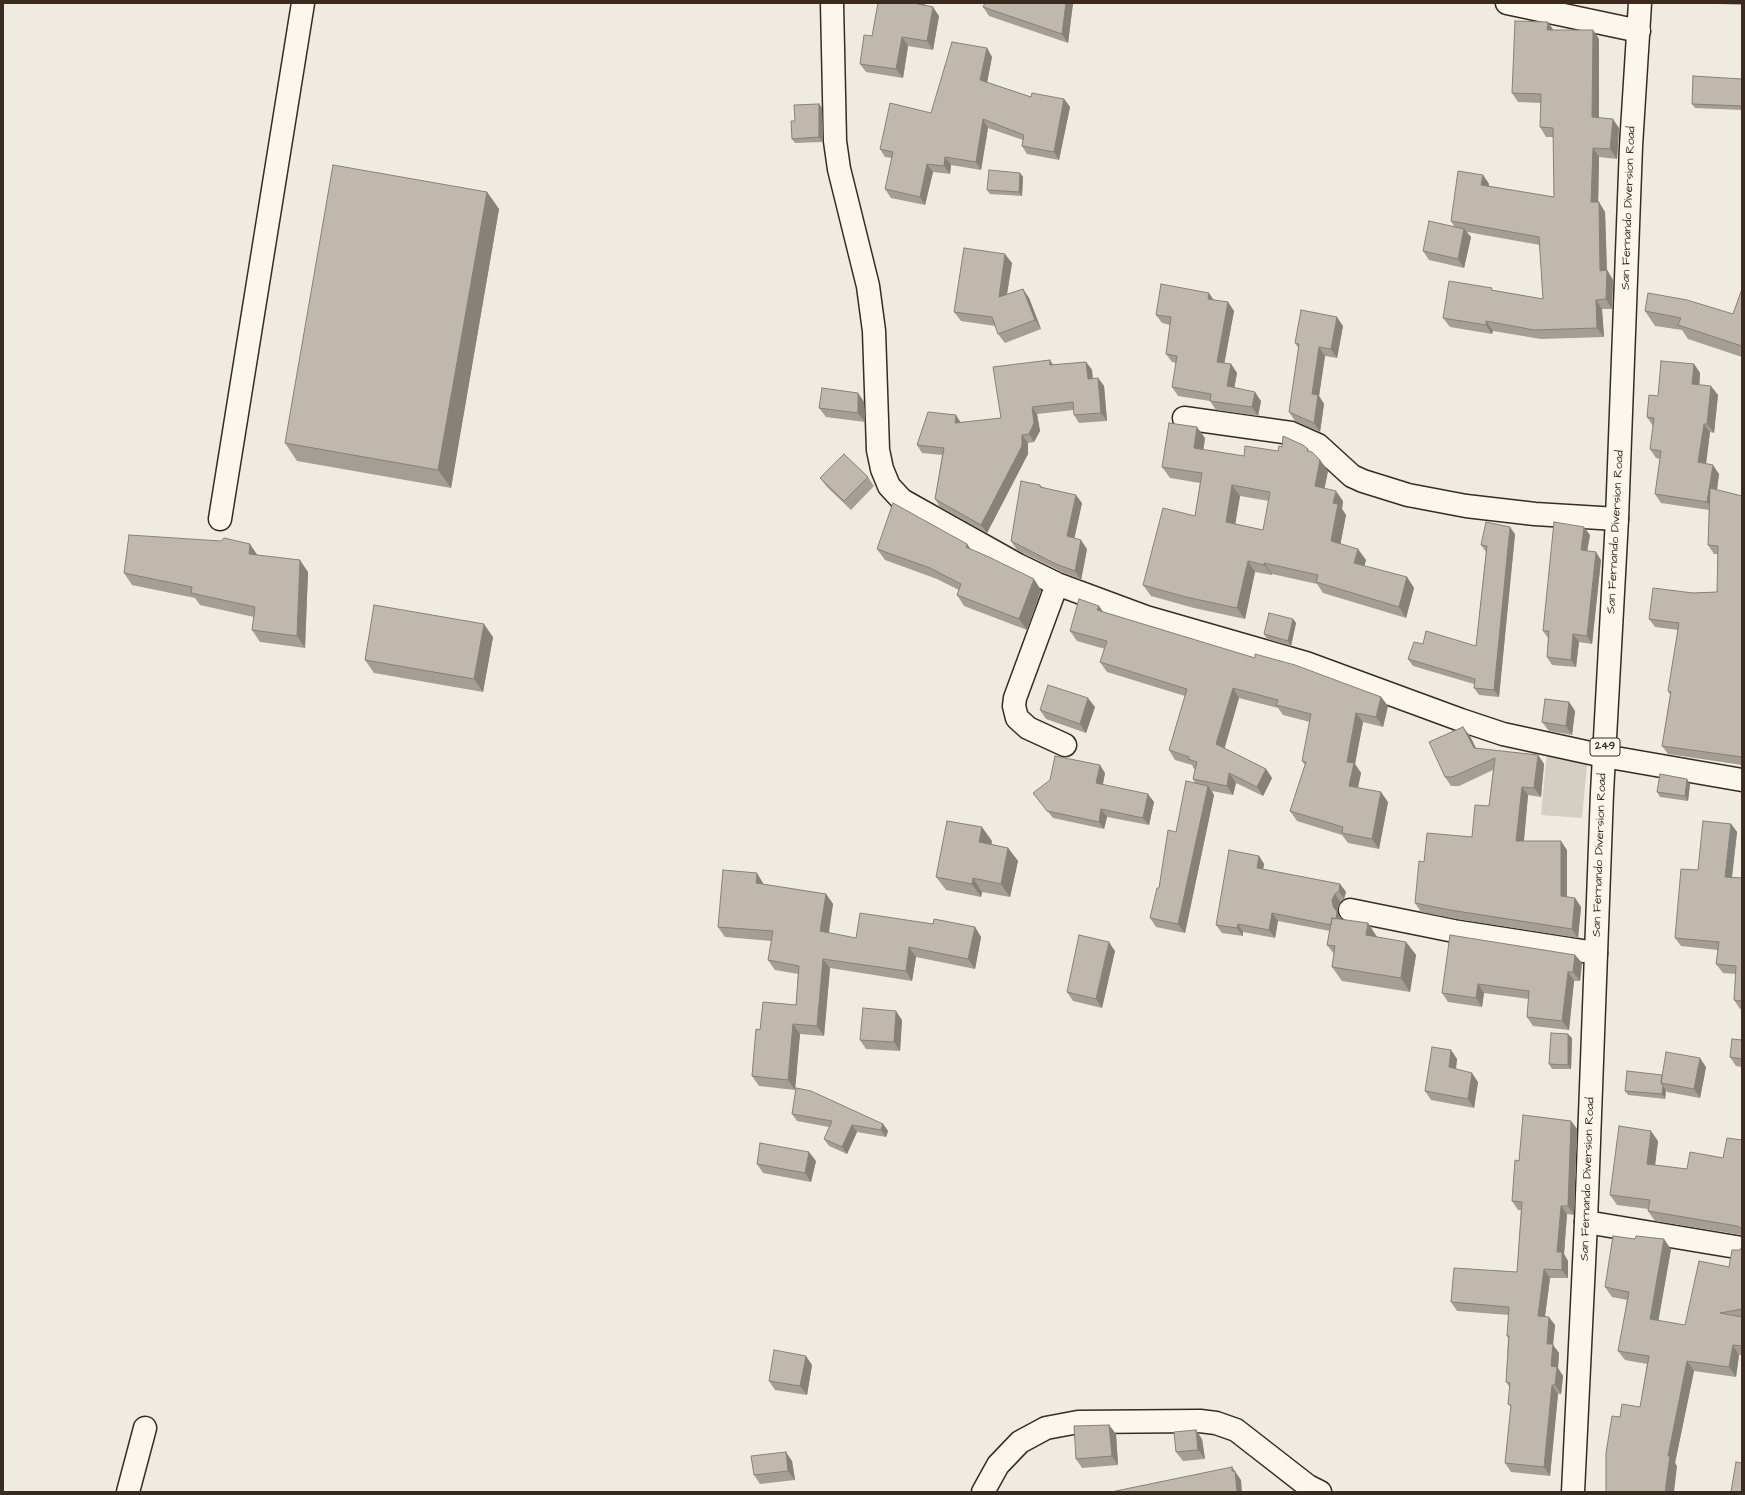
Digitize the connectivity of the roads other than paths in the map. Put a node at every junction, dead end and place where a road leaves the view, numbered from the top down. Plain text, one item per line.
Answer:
1 (303, 3) edge
2 (832, 3) edge
3 (1507, 3) edge
4 (1640, 3) edge
5 (1638, 31) junction
6 (1184, 418) dead end
7 (220, 519) dead end
8 (1617, 519) junction
9 (1057, 584) junction
10 (1065, 745) dead end
11 (1604, 756) junction
12 (1742, 780) edge
13 (1350, 910) dead end
14 (1596, 953) junction
15 (1586, 1222) junction
16 (1742, 1248) edge
17 (145, 1428) dead end
18 (128, 1492) edge
19 (983, 1492) edge
20 (1320, 1492) edge
21 (1573, 1492) edge

1 - 7 main road
2 - 9 main road
3 - 5 main road
4 - 5 main road, San Fernando Diversion Road / 249
5 - 8 main road, San Fernando Diversion Road / 249
6 - 8 main road
8 - 11 main road, San Fernando Diversion Road / 249
9 - 10 main road
9 - 11 main road
11 - 12 main road
11 - 14 main road, San Fernando Diversion Road / 249
13 - 14 main road
14 - 15 main road, San Fernando Diversion Road / 249
15 - 16 main road
15 - 21 main road, San Fernando Diversion Road / 249
17 - 18 main road
19 - 20 main road

